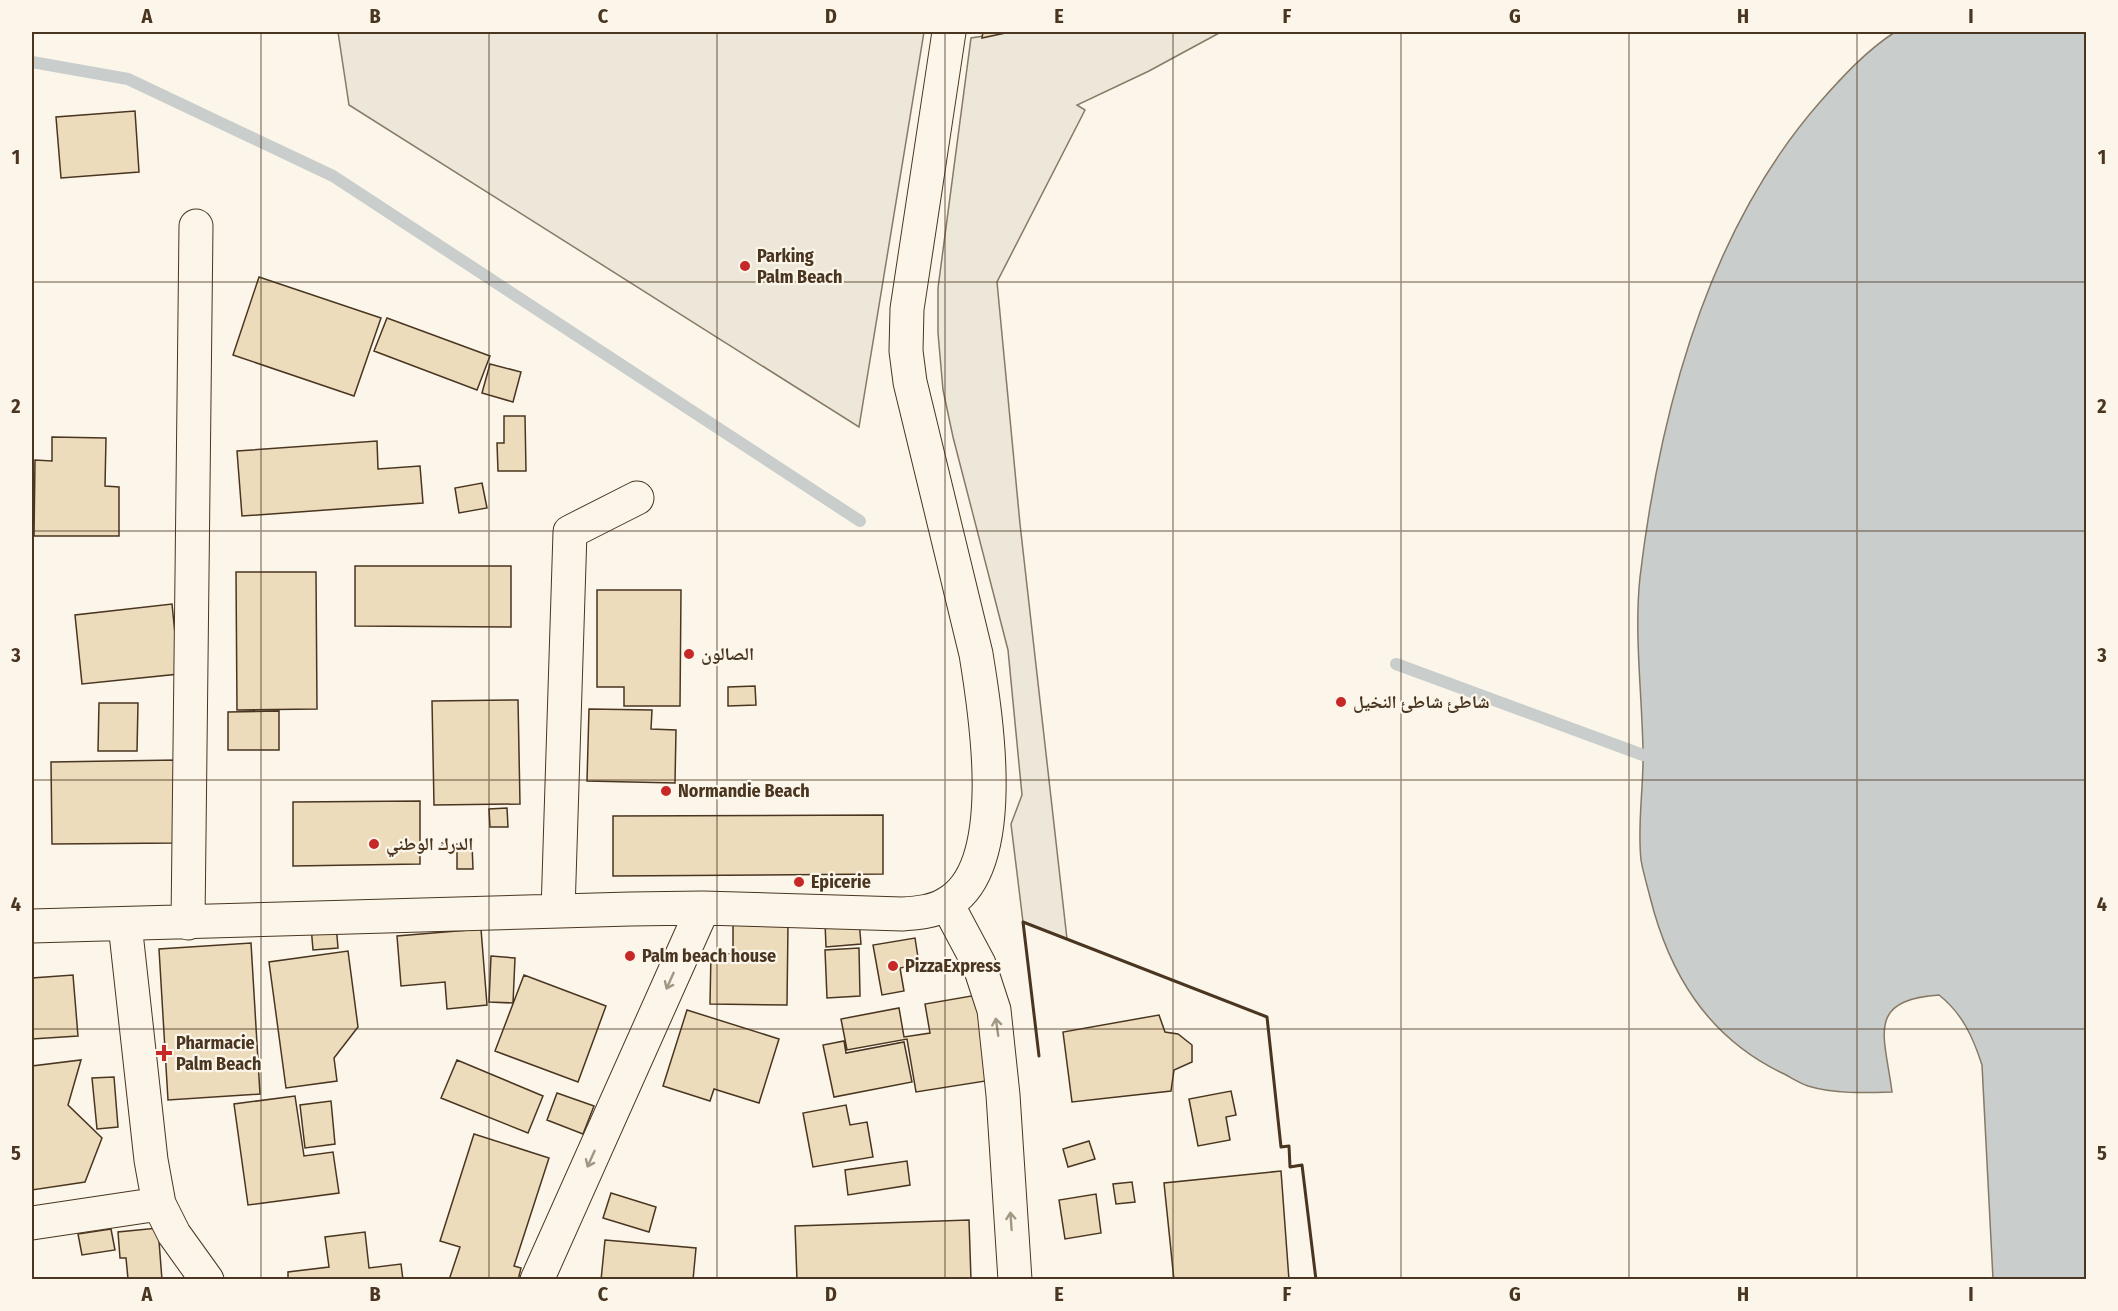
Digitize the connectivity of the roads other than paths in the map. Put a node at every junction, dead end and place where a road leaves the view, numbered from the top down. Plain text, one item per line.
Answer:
1 (949, 32) edge
2 (196, 226) dead end
3 (637, 498) dead end
4 (947, 904) junction
5 (703, 908) junction
6 (558, 911) junction
7 (188, 923) junction
8 (125, 924) junction
9 (32, 926) edge
10 (159, 1204) junction
11 (32, 1223) edge
12 (207, 1280) edge
13 (537, 1280) edge
14 (1015, 1280) edge

1 - 4 street
2 - 7 street
3 - 6 street
4 - 5 street
14 -> 4 street
5 - 6 street
5 -> 13 street
6 - 7 street
7 - 8 street
8 - 9 street
8 - 10 street
10 - 11 street
10 - 12 street

